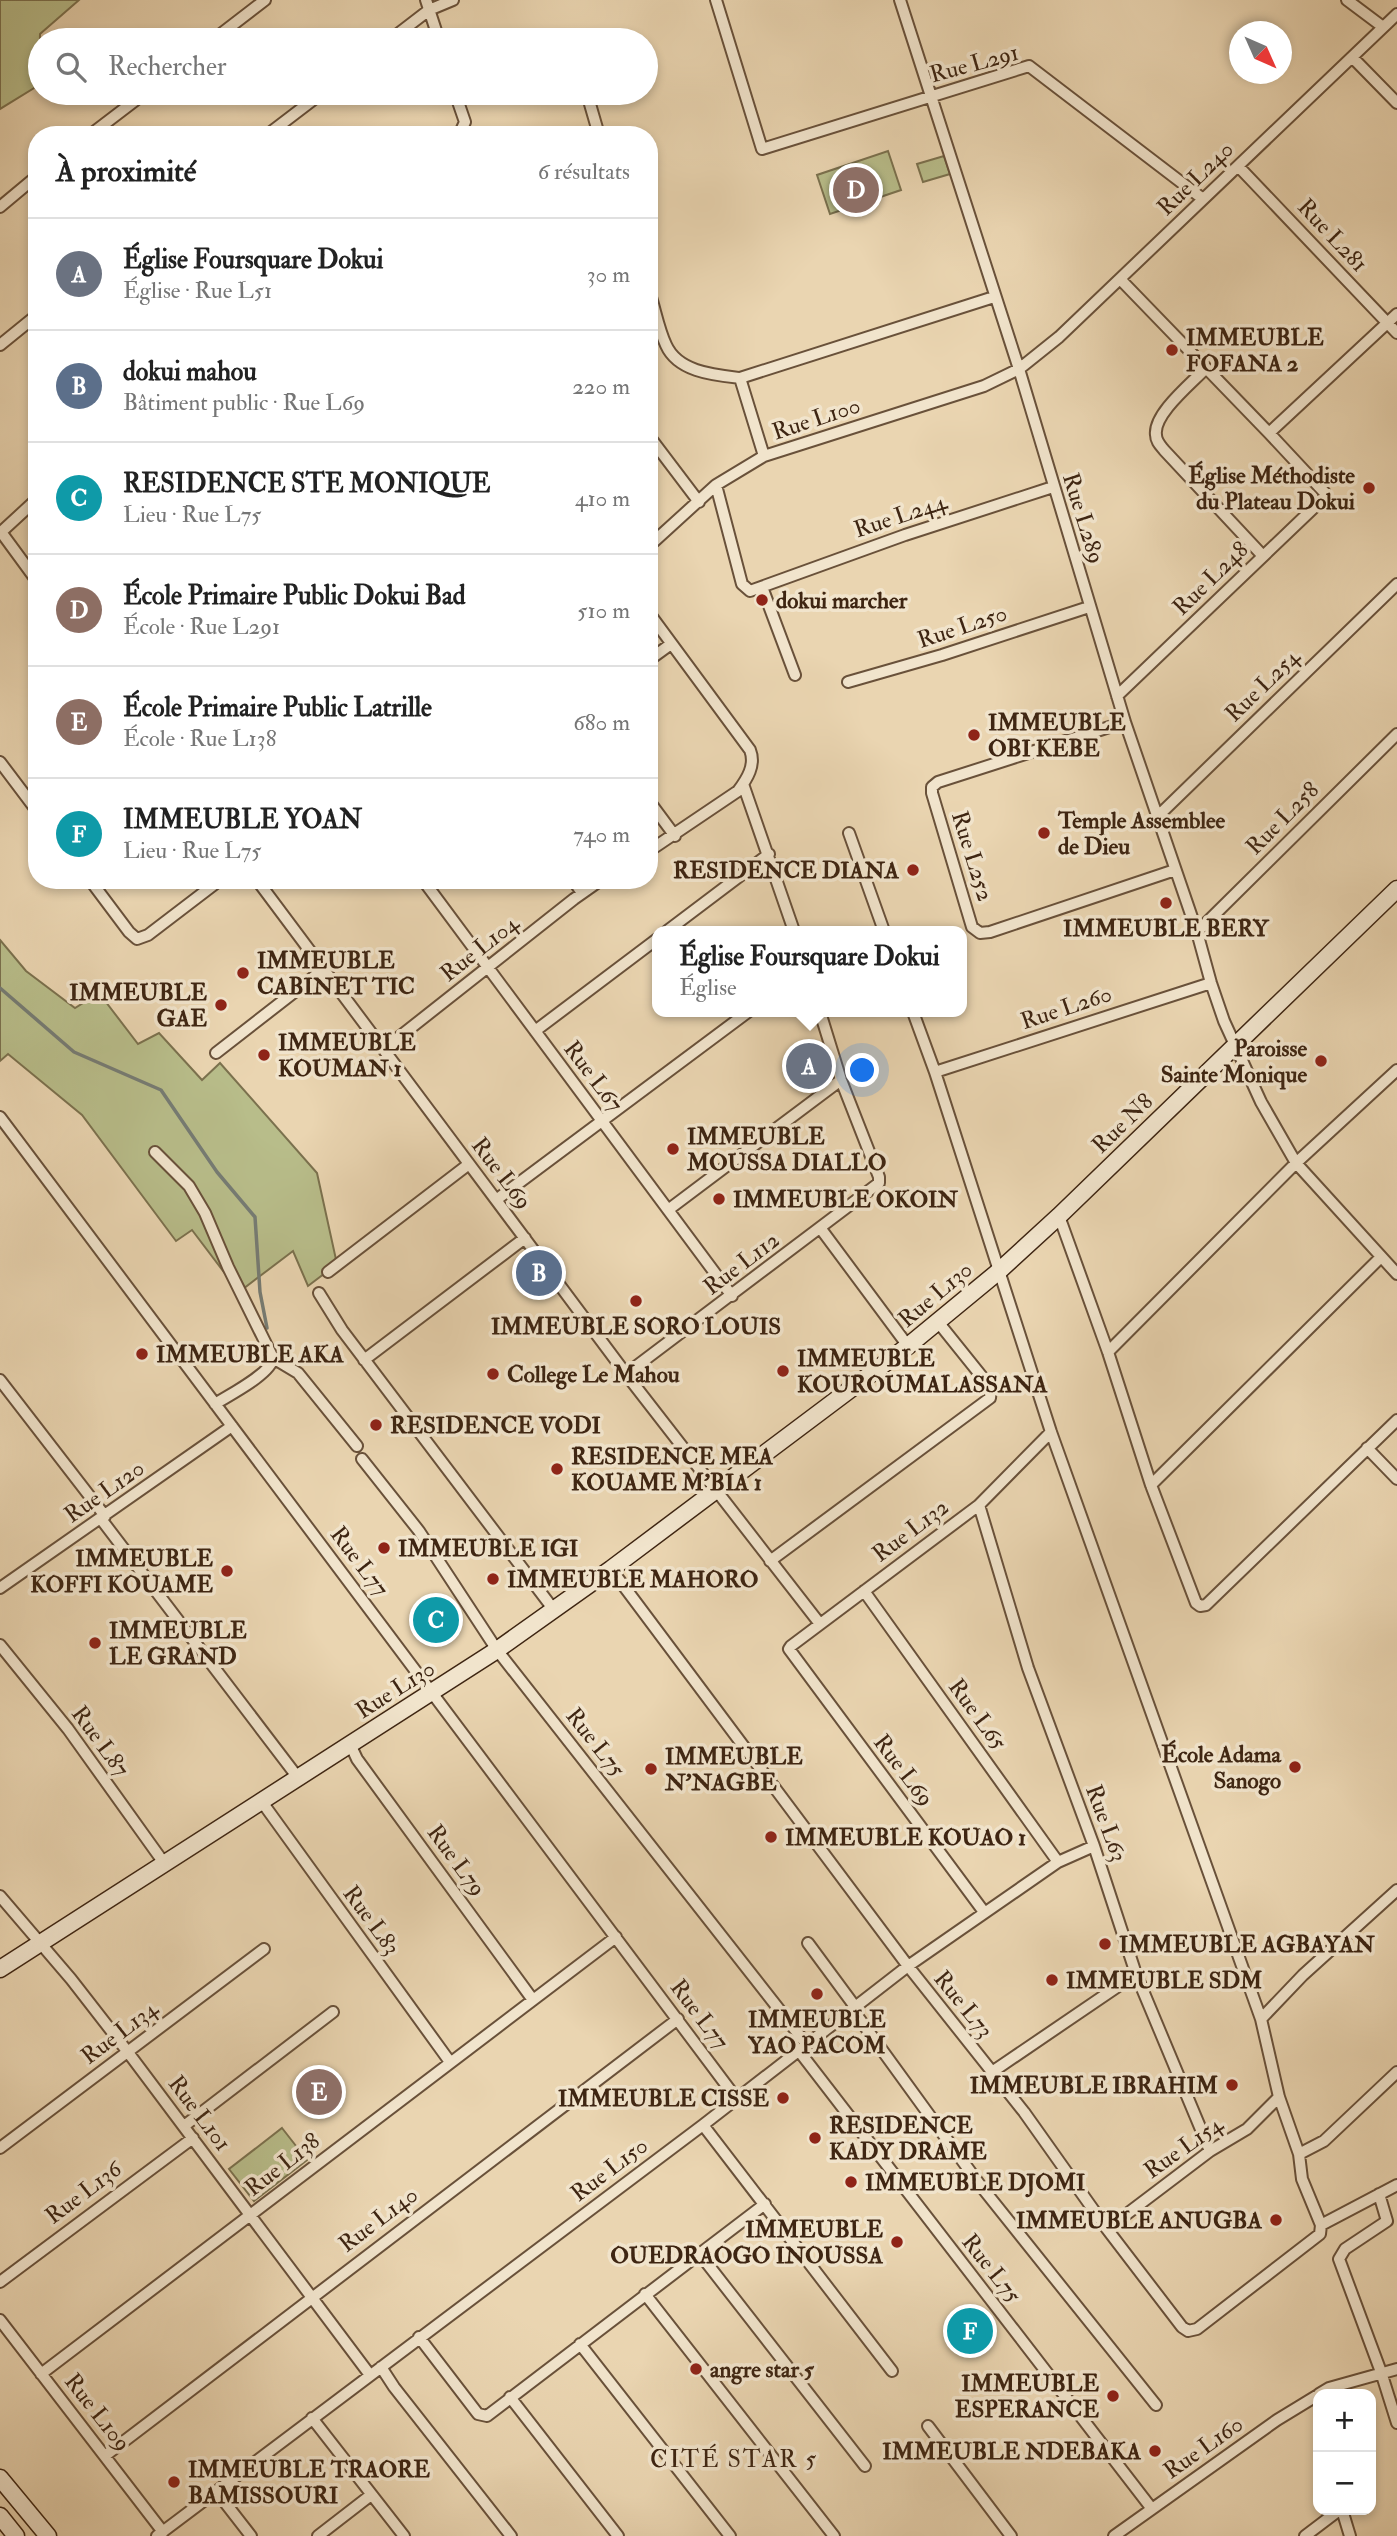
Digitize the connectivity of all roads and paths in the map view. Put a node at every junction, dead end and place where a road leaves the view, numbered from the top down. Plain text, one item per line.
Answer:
1 (265, 0) edge
2 (453, 0) edge
3 (716, 0) edge
4 (900, 0) edge
5 (1347, 0) edge
6 (428, 5) edge
7 (1397, 14) edge
8 (1383, 27) junction
9 (229, 28) edge
10 (403, 28) edge
11 (435, 28) edge
12 (1352, 57) junction
13 (930, 96) junction
14 (1397, 103) edge
15 (129, 105) edge
16 (306, 105) edge
17 (459, 105) edge
18 (590, 105) edge
19 (102, 126) edge
20 (279, 126) edge
21 (462, 126) edge
22 (596, 126) edge
23 (1238, 166) junction
24 (28, 184) edge
25 (1203, 199) junction
26 (0, 207) edge
27 (1120, 279) junction
28 (994, 297) junction
29 (1397, 314) edge
30 (658, 320) edge
31 (28, 322) edge
32 (1387, 323) junction
33 (1397, 333) edge
34 (0, 345) edge
35 (1206, 368) junction
36 (1019, 369) junction
37 (740, 378) junction
38 (1269, 433) junction
39 (658, 448) edge
40 (764, 456) junction
41 (716, 485) junction
42 (1053, 487) junction
43 (699, 502) junction
44 (28, 507) edge
45 (0, 533) edge
46 (658, 538) edge
47 (1263, 556) junction
48 (28, 569) edge
49 (1397, 584) edge
50 (762, 587) junction
51 (1089, 607) junction
52 (658, 626) edge
53 (671, 644) junction
54 (658, 653) edge
55 (795, 675) dead end
56 (848, 682) dead end
57 (1117, 695) junction
58 (1125, 722) junction
59 (1397, 734) edge
60 (0, 762) edge
61 (743, 784) junction
62 (28, 799) edge
63 (658, 813) edge
64 (1157, 817) junction
65 (849, 833) dead end
66 (675, 836) junction
67 (658, 846) edge
68 (769, 854) junction
69 (1175, 870) junction
70 (97, 889) edge
71 (208, 889) edge
72 (264, 889) edge
73 (430, 889) edge
74 (580, 889) edge
75 (587, 889) edge
76 (1397, 889) edge
77 (582, 892) junction
78 (674, 926) edge
79 (792, 926) edge
80 (882, 926) edge
81 (1197, 932) junction
82 (652, 943) edge
83 (489, 968) junction
84 (324, 969) junction
85 (1210, 983) junction
86 (741, 1017) edge
87 (822, 1017) edge
88 (915, 1017) edge
89 (535, 1031) junction
90 (1234, 1046) junction
91 (384, 1049) junction
92 (216, 1052) dead end
93 (935, 1072) junction
94 (1396, 1074) edge
95 (841, 1080) junction
96 (0, 1117) edge
97 (603, 1122) junction
98 (155, 1152) dead end
99 (1297, 1163) junction
100 (469, 1164) junction
101 (496, 1200) junction
102 (668, 1210) junction
103 (1059, 1216) junction
104 (821, 1229) junction
105 (525, 1238) junction
106 (1381, 1257) junction
107 (999, 1271) junction
108 (327, 1272) dead end
109 (1397, 1274) edge
110 (319, 1293) dead end
111 (732, 1296) junction
112 (938, 1322) junction
113 (908, 1346) junction
114 (1108, 1352) junction
115 (273, 1359) junction
116 (364, 1360) junction
117 (626, 1374) junction
118 (0, 1380) edge
119 (215, 1404) junction
120 (1397, 1420) edge
121 (232, 1426) junction
122 (1051, 1432) junction
123 (357, 1446) dead end
124 (1367, 1448) junction
125 (362, 1459) dead end
126 (1397, 1479) edge
127 (1151, 1485) junction
128 (715, 1490) junction
129 (979, 1505) junction
130 (103, 1517) junction
131 (770, 1560) junction
132 (611, 1569) junction
133 (0, 1588) edge
134 (864, 1591) junction
135 (554, 1611) junction
136 (820, 1624) junction
137 (0, 1645) edge
138 (497, 1650) junction
139 (790, 1654) joint
140 (432, 1692) junction
141 (350, 1744) junction
142 (299, 1779) junction
143 (262, 1802) junction
144 (1094, 1846) junction
145 (1058, 1862) junction
146 (164, 1863) junction
147 (1397, 1890) edge
148 (0, 1896) edge
149 (984, 1912) junction
150 (616, 1937) junction
151 (808, 1943) dead end
152 (39, 1944) junction
153 (264, 1949) dead end
154 (908, 1966) junction
155 (0, 1969) edge
156 (1136, 1974) junction
157 (533, 2000) junction
158 (855, 2009) junction
159 (333, 2012) dead end
160 (678, 2019) junction
161 (1261, 2019) junction
162 (803, 2048) junction
163 (127, 2051) junction
164 (450, 2062) junction
165 (1397, 2071) edge
166 (992, 2072) junction
167 (1279, 2097) junction
168 (736, 2098) junction
169 (703, 2125) junction
170 (184, 2126) junction
171 (193, 2138) junction
172 (0, 2148) edge
173 (1210, 2151) junction
174 (1299, 2154) junction
175 (1397, 2185) edge
176 (1379, 2194) junction
177 (765, 2204) junction
178 (249, 2216) junction
179 (1107, 2229) junction
180 (1321, 2230) junction
181 (699, 2253) junction
182 (0, 2282) edge
183 (645, 2294) junction
184 (311, 2298) junction
185 (0, 2320) edge
186 (419, 2337) junction
187 (580, 2344) junction
188 (381, 2367) junction
189 (1397, 2369) edge
190 (892, 2371) dead end
191 (1381, 2372) junction
192 (41, 2374) junction
193 (370, 2375) junction
194 (1328, 2389) edge
195 (510, 2398) junction
196 (1313, 2399) edge
197 (1156, 2405) dead end
198 (312, 2418) junction
199 (1397, 2423) edge
200 (928, 2426) dead end
201 (106, 2455) junction
202 (866, 2466) dead end
203 (0, 2478) edge
204 (216, 2491) junction
205 (372, 2495) junction
206 (1152, 2509) junction
207 (1333, 2515) edge
208 (1344, 2515) edge
209 (0, 2516) edge
210 (160, 2534) edge
211 (16, 2536) edge
212 (48, 2536) edge
213 (251, 2536) edge
214 (318, 2536) edge
215 (404, 2536) edge
216 (511, 2536) edge
217 (618, 2536) edge
218 (730, 2536) edge
219 (834, 2536) edge
220 (1011, 2536) edge
221 (1114, 2536) edge
222 (1305, 2536) edge
223 (1350, 2536) edge

1 - 9 street
2 - 6 street
3 - 13 street, Rue L291
4 - 13 street, Rue L289
5 - 8 street
6 - 10 street
6 - 11 street
7 - 8 street, Rue L240
8 - 12 street, Rue L240
12 - 14 street
12 - 23 street, Rue L240
13 - 25 street, Rue L291
13 - 28 street, Rue L289
15 - 19 street
16 - 20 street
17 - 21 street
18 - 22 street
23 - 25 street, Rue L240
23 - 32 street, Rue L281
24 - 26 street
25 - 27 street, Rue L240
27 - 35 street
27 - 36 street, Rue L240
28 - 36 street, Rue L289
28 - 37 street
29 - 32 street
30 - 37 street
31 - 34 street
32 - 33 street, Rue L281
32 - 38 street
35 - 38 street
35 - 47 street
36 - 40 street, Rue L100
36 - 42 street, Rue L289
37 - 40 street
38 - 47 street, Rue L248
39 - 43 street
40 - 41 street, Rue L100
41 - 43 street, Rue L100
41 - 50 street
42 - 50 street, Rue L244
42 - 51 street, Rue L289
43 - 46 street, Rue L100
44 - 45 street
45 - 48 street
47 - 57 street, Rue L248
49 - 64 street, Rue L254
50 - 55 street
51 - 56 street, Rue L250
51 - 57 street, Rue L289
52 - 53 street
53 - 54 street
53 - 61 street
57 - 58 street, Rue L289
58 - 64 street, Rue L289
58 - 69 street, Rue L252
59 - 81 street, Rue L258
60 - 62 street
61 - 66 street
61 - 68 street
63 - 66 street
64 - 69 street, Rue L289
65 - 80 street
66 - 67 street
68 - 78 street
68 - 79 street
69 - 81 street, Rue L289
70 - 71 street
72 - 84 street, Rue L69
73 - 83 street, Rue L67
74 - 77 street
75 - 77 street, Rue L104
76 - 90 street, Rue N8
77 - 83 street, Rue L104
81 - 85 street, Rue L289
82 - 89 street
83 - 89 street, Rue L67
83 - 91 street, Rue L104
84 - 91 street, Rue L69
84 - 92 street
85 - 90 street, Rue L289
85 - 93 street, Rue L260
86 - 97 street
87 - 95 street
88 - 93 street
89 - 97 street, Rue L67
90 - 99 street, Rue L289
90 - 103 street, Rue N8
91 - 100 street, Rue L69
93 - 107 street
94 - 99 street
95 - 102 street
95 - 104 street, Rue L112
96 - 119 street, Rue L77
97 - 101 street
97 - 102 street, Rue L67
98 - 115 street
99 - 106 street, Rue L289
99 - 114 street
100 - 101 street, Rue L69
100 - 108 street
101 - 105 street, Rue L69
102 - 111 street, Rue L67
103 - 107 street, Rue N8
103 - 114 street
104 - 111 street, Rue L112
104 - 113 street
105 - 116 street
105 - 117 street, Rue L69
106 - 109 street, Rue L289
106 - 127 street
107 - 112 street, Rue L130
107 - 122 street
110 - 116 street
111 - 117 street, Rue L112
112 - 113 street, Rue L130
112 - 131 street
113 - 128 street, Rue L130
114 - 127 street
115 - 119 street
115 - 123 street
116 - 135 street
117 - 128 street, Rue L69
118 - 130 street
119 - 121 street, Rue L77
120 - 124 street
121 - 130 street, Rue L120
121 - 140 street, Rue L77
122 - 129 street, Rue L132
122 - 161 street
124 - 126 street
124 - 127 street
125 - 138 street, Rue L75
128 - 131 street, Rue L69
128 - 132 street, Rue L130
129 - 134 street, Rue L132
129 - 144 street, Rue L63
130 - 133 street, Rue L120
130 - 142 street
131 - 136 street, Rue L69
132 - 135 street, Rue L130
132 - 154 street, Rue L73
134 - 136 street, Rue L132
134 - 145 street, Rue L65
135 - 138 street, Rue L130
136 - 139 street, Rue L132
137 - 146 street, Rue L87
138 - 140 street, Rue L130
138 - 162 street, Rue L75
139 - 149 street, Rue L69
140 - 141 street, Rue L130
140 - 150 street, Rue L77
141 - 142 street, Rue L130
141 - 157 street, Rue L79
142 - 143 street, Rue L130
143 - 146 street, Rue L130
143 - 164 street, Rue L83
144 - 145 street, Rue L150
144 - 156 street, Rue L63
145 - 149 street, Rue L150
146 - 152 street, Rue L130
147 - 161 street
148 - 152 street, Rue L101
149 - 154 street, Rue L150
150 - 157 street, Rue L138
150 - 160 street, Rue L77
151 - 158 street
152 - 155 street, Rue L130
152 - 163 street, Rue L101
153 - 163 street, Rue L134
154 - 158 street, Rue L150
154 - 166 street, Rue L73
156 - 166 street
156 - 173 street, Rue L63
157 - 164 street, Rue L138
158 - 162 street, Rue L150
158 - 197 street
159 - 170 street
160 - 168 street, Rue L77
160 - 184 street, Rue L140
161 - 167 street
162 - 168 street, Rue L150
162 - 206 street, Rue L75
163 - 170 street, Rue L101
163 - 172 street, Rue L134
164 - 178 street, Rue L138
165 - 174 street
166 - 179 street, Rue L73
167 - 173 street, Rue L154
167 - 174 street
168 - 169 street, Rue L150
169 - 177 street
169 - 186 street, Rue L150
170 - 171 street, Rue L101
171 - 178 street, Rue L101
171 - 182 street, Rue L136
173 - 179 street, Rue L154
174 - 180 street
175 - 176 street
176 - 180 street
176 - 191 street
177 - 181 street
177 - 190 street
178 - 184 street, Rue L101
178 - 192 street, Rue L138
179 - 180 street, Rue L73
181 - 183 street
181 - 202 street
183 - 187 street
183 - 219 street
184 - 193 street, Rue L101
184 - 201 street, Rue L140
185 - 192 street, Rue L109
186 - 188 street, Rue L150
186 - 195 street
187 - 195 street
187 - 218 street
188 - 193 street, Rue L150
188 - 216 street
189 - 191 street, Rue L160
191 - 194 street, Rue L160
191 - 199 street
192 - 201 street, Rue L109
193 - 198 street, Rue L150
195 - 217 street
196 - 206 street, Rue L160
198 - 204 street, Rue L150
198 - 205 street
200 - 220 street
201 - 210 street, Rue L109
203 - 212 street
204 - 210 street, Rue L150
204 - 213 street
205 - 214 street
205 - 215 street
206 - 221 street, Rue L160
207 - 222 street
208 - 223 street
209 - 211 street

